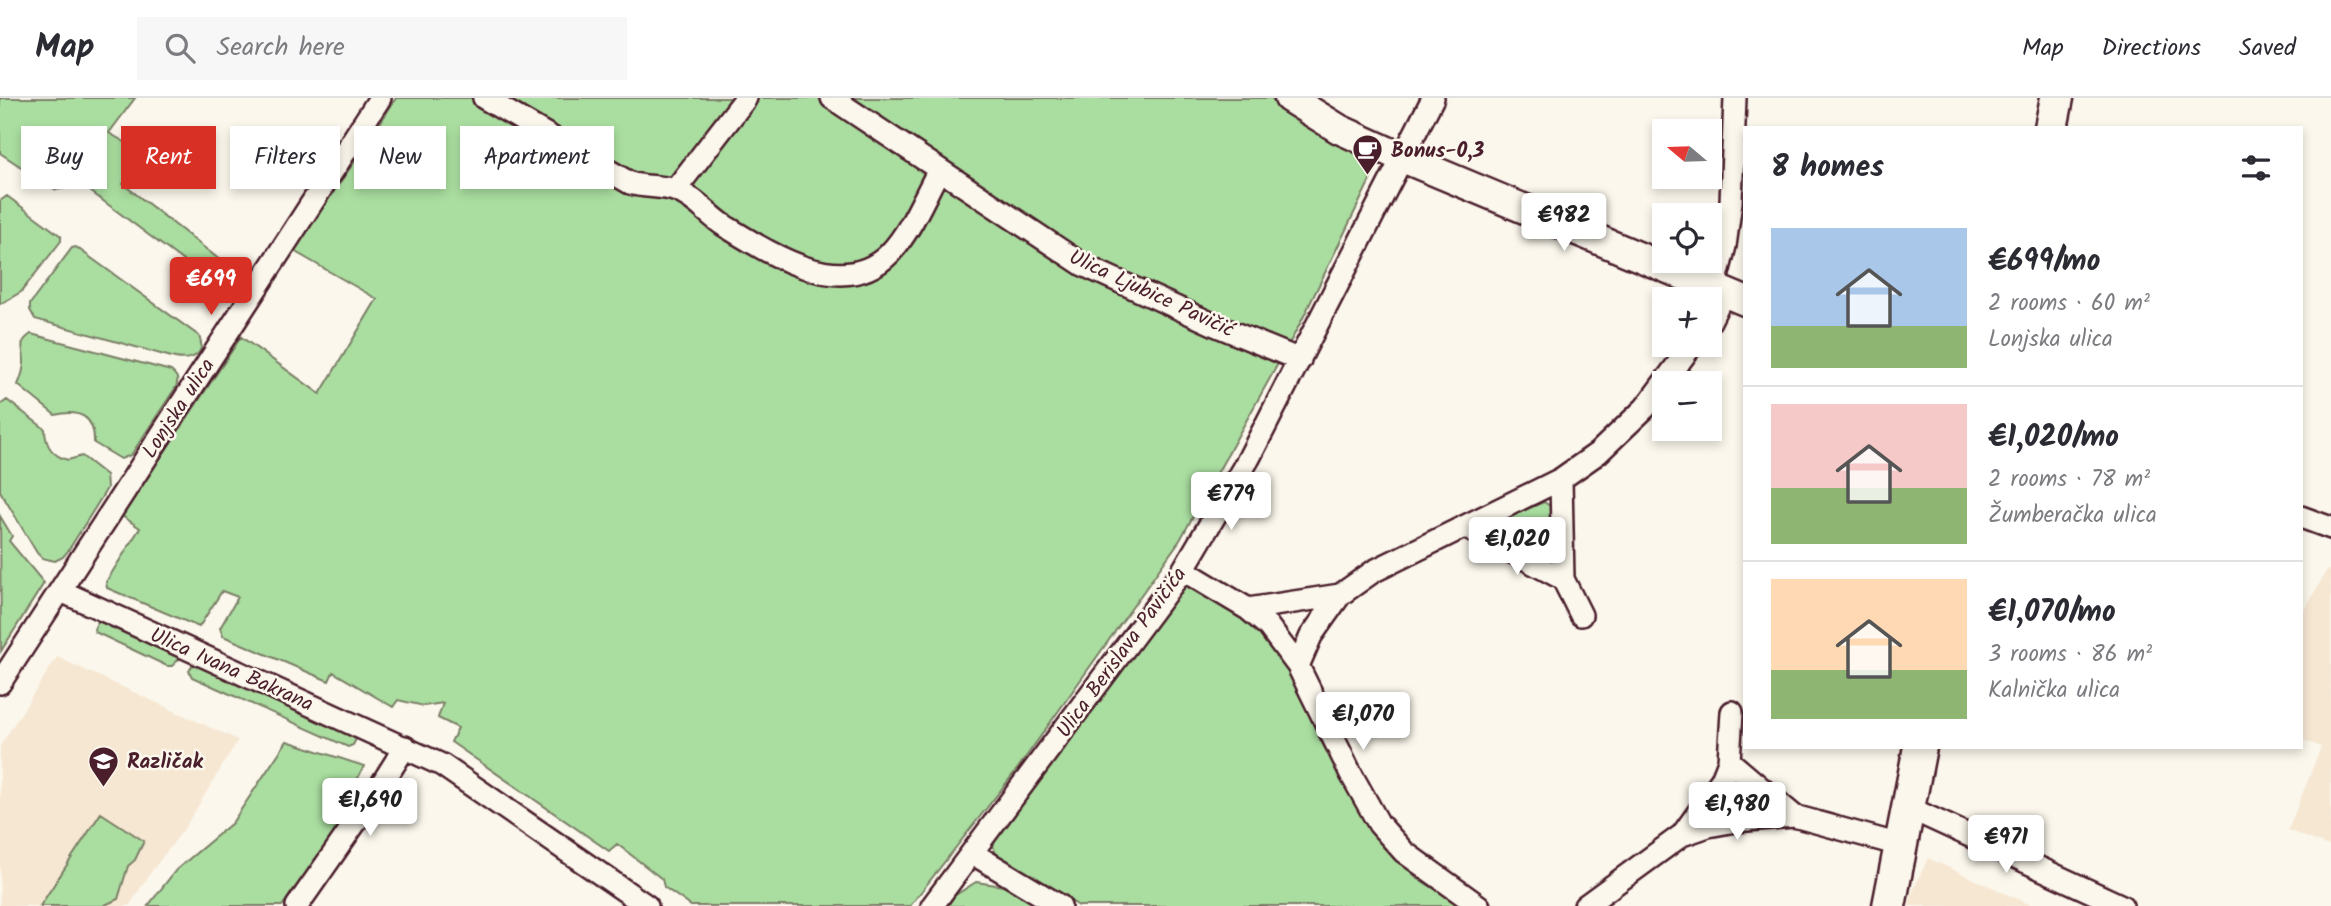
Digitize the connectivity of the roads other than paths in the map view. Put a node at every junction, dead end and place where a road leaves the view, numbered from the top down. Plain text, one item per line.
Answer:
1 (380, 98) edge
2 (484, 98) edge
3 (746, 98) edge
4 (832, 98) edge
5 (1289, 98) edge
6 (1433, 98) edge
7 (1735, 98) edge
8 (2057, 98) edge
9 (2051, 126) edge
10 (1403, 158) junction
11 (939, 170) junction
12 (675, 190) junction
13 (1728, 294) edge
14 (1683, 357) edge
15 (1300, 360) junction
16 (1561, 480) junction
17 (2303, 517) edge
18 (2329, 522) edge
19 (1465, 527) junction
20 (1183, 570) junction
21 (1563, 579) junction
22 (61, 591) junction
23 (1340, 595) junction
24 (1248, 609) junction
25 (1581, 615) dead end
26 (1298, 666) junction
27 (0, 683) edge
28 (1732, 712) dead end
29 (405, 747) junction
30 (1920, 749) edge
31 (1729, 761) junction
32 (1907, 807) junction
33 (1794, 816) junction
34 (1682, 835) junction
35 (1900, 845) junction
36 (972, 853) junction
37 (1583, 905) edge
38 (298, 906) edge
39 (647, 906) edge
40 (932, 906) edge
41 (1059, 906) edge
42 (1479, 906) edge
43 (1889, 906) edge
44 (2122, 906) edge

1 - 22 street, Lonjska ulica
2 - 12 street
3 - 12 street
4 - 11 street, Ulica Ljubice Pavičić
5 - 10 main road
6 - 10 street, Ulica Berislava Pavičića
7 - 13 street
8 - 9 main road
10 - 13 main road
10 - 15 street, Ulica Berislava Pavičića
11 - 12 street
11 - 15 street, Ulica Ljubice Pavičić
14 - 16 street
15 - 20 street, Ulica Berislava Pavičića
16 - 19 street
16 - 21 street
17 - 18 street
19 - 21 street
19 - 23 street
20 - 24 street
20 - 36 street, Ulica Berislava Pavičića
21 - 25 street
22 - 27 street, Lonjska ulica
22 - 29 street, Ulica Ivana Bakrana
23 - 24 street
23 - 26 street
24 - 26 street
26 - 42 street
28 - 31 street
29 - 38 street
29 - 39 street, Ulica Ivana Bakrana
30 - 32 main road
31 - 33 street
31 - 34 street
32 - 35 main road
32 - 44 street
33 - 34 street
33 - 35 street
34 - 37 street
35 - 43 main road
36 - 40 street, Ulica Berislava Pavičića
36 - 41 street

